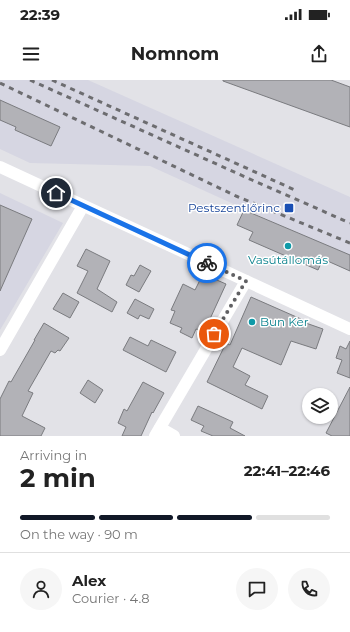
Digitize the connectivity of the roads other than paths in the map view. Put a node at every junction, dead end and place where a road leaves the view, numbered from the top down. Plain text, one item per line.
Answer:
1 (0, 167) edge
2 (83, 206) junction
3 (246, 281) junction
4 (350, 329) edge
5 (0, 350) edge
6 (158, 432) edge
7 (174, 436) edge

1 - 2 street
2 - 3 street
2 - 5 street
3 - 4 street
3 - 6 street
6 - 7 street

